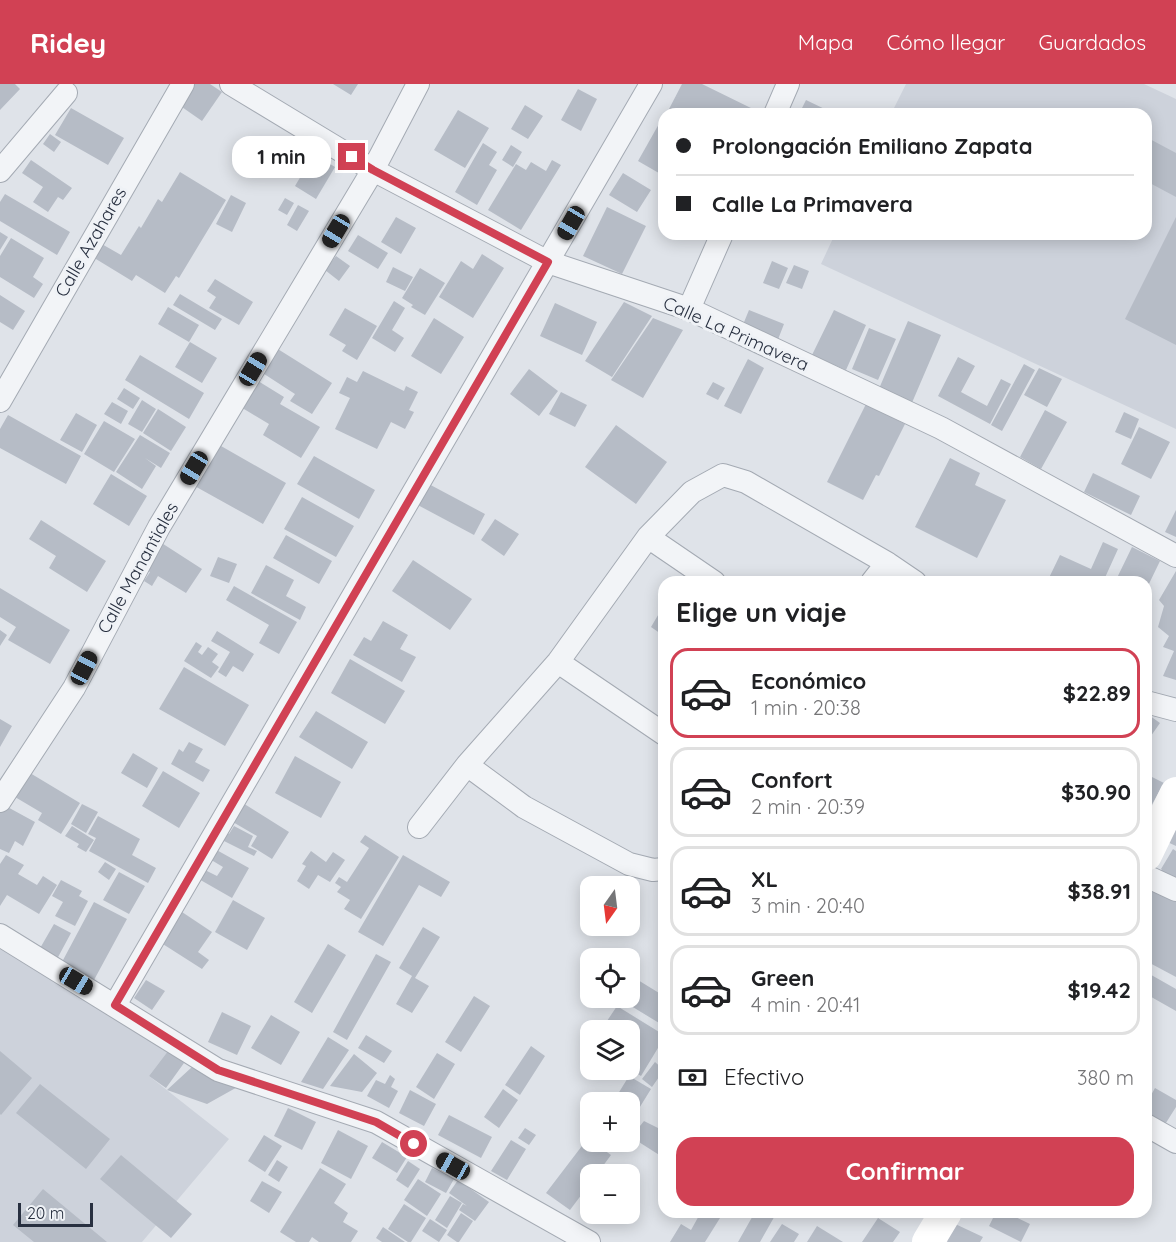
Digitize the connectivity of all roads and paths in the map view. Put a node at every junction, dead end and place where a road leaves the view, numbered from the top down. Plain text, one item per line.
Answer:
1 (183, 84) edge
2 (231, 84) edge
3 (418, 84) edge
4 (651, 84) edge
5 (788, 84) edge
6 (66, 93) dead end
7 (778, 108) edge
8 (373, 170) junction
9 (0, 171) edge
10 (720, 240) edge
11 (548, 262) junction
12 (689, 309) junction
13 (0, 401) edge
14 (648, 537) junction
15 (1176, 556) edge
16 (887, 563) junction
17 (705, 576) edge
18 (877, 576) edge
19 (906, 576) edge
20 (558, 662) junction
21 (1152, 704) edge
22 (1176, 710) edge
23 (658, 730) edge
24 (467, 765) junction
25 (1176, 794) edge
26 (0, 801) edge
27 (419, 827) dead end
28 (1152, 843) edge
29 (658, 870) edge
30 (1152, 879) edge
31 (1176, 890) edge
32 (0, 935) edge
33 (115, 1005) junction
34 (1152, 1128) edge
35 (1176, 1142) edge
36 (942, 1218) edge
37 (589, 1242) edge
38 (928, 1242) edge

1 - 13 street, Calle Azahares
2 - 8 street, Calle La Primavera
3 - 8 street, Calle Manantiales
4 - 11 street
5 - 7 street
6 - 9 street
8 - 11 street, Calle La Primavera
8 - 26 street, Calle Manantiales
10 - 12 street
11 - 12 street, Calle La Primavera
11 - 33 street
12 - 15 street, Calle La Primavera
14 - 16 street
14 - 17 street
14 - 20 street
16 - 18 street
16 - 19 street
20 - 23 street
20 - 24 street
21 - 22 street
24 - 27 street
24 - 29 street
25 - 28 main road
30 - 31 street
32 - 33 street
33 - 37 street
34 - 35 street
36 - 38 main road

